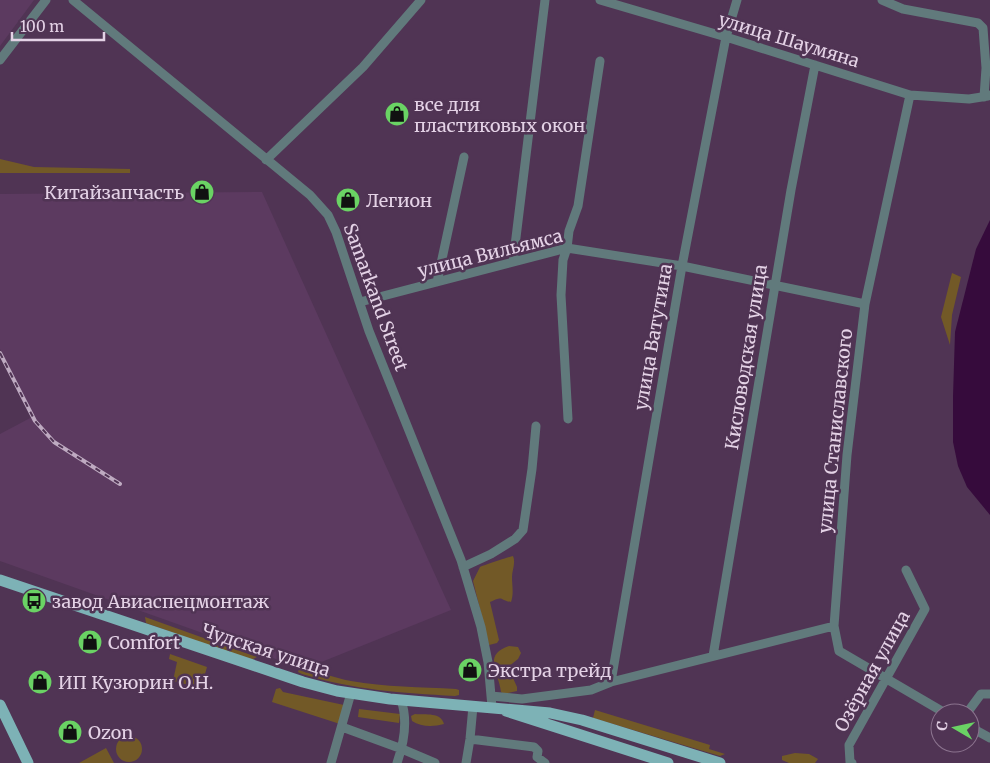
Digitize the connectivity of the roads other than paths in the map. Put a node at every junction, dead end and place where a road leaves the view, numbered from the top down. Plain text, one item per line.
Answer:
1 (46, 0) edge
2 (73, 0) edge
3 (421, 0) edge
4 (545, 0) edge
5 (600, 0) edge
6 (737, 0) edge
7 (882, 0) edge
8 (726, 37) junction
9 (0, 60) edge
10 (600, 61) dead end
11 (815, 65) junction
12 (910, 95) junction
13 (987, 96) edge
14 (464, 157) dead end
15 (266, 160) junction
16 (567, 248) junction
17 (513, 262) junction
18 (682, 266) junction
19 (436, 282) junction
20 (775, 285) junction
21 (360, 302) junction
22 (865, 304) junction
23 (568, 419) dead end
24 (536, 426) dead end
25 (463, 567) junction
26 (906, 570) dead end
27 (0, 580) edge
28 (834, 626) junction
29 (713, 656) junction
30 (885, 679) junction
31 (611, 682) junction
32 (351, 693) junction
33 (990, 694) edge
34 (401, 700) junction
35 (493, 703) junction
36 (974, 703) edge
37 (930, 704) edge
38 (0, 705) edge
39 (473, 706) junction
40 (550, 712) junction
41 (547, 725) junction
42 (342, 727) junction
43 (470, 738) junction
44 (402, 749) junction
45 (28, 763) edge
46 (331, 763) edge
47 (396, 763) edge
48 (434, 763) edge
49 (466, 763) edge
50 (545, 763) edge
51 (668, 763) edge
52 (720, 763) edge
53 (851, 763) edge

1 - 9 street
2 - 15 street, Samarkand Street
3 - 15 street
4 - 17 street
5 - 8 street, улица Шаумяна
6 - 8 street, улица Ватутина
7 - 13 street
8 - 11 street, улица Шаумяна
8 - 18 street, улица Ватутина
10 - 16 street
11 - 12 street, улица Шаумяна
11 - 20 street, Кисловодская улица
12 - 13 street, улица Шаумяна
12 - 22 street, улица Станиславского
14 - 19 street
15 - 21 street, Samarkand Street
16 - 17 street, улица Вильямса
16 - 18 street, улица Вильямса
16 - 23 street
17 - 19 street, улица Вильямса
18 - 20 street, улица Вильямса
18 - 31 street, улица Ватутина
19 - 21 street, улица Вильямса
20 - 22 street, улица Вильямса
20 - 29 street, Кисловодская улица
21 - 25 street, Samarkand Street
22 - 28 street, улица Станиславского
24 - 25 street
25 - 35 street, Samarkand Street
26 - 30 street, Озёрная улица
27 - 32 main road, Чудская улица
28 - 29 street
28 - 30 street, улица Станиславского
29 - 31 street
30 - 37 street, улица Станиславского
30 - 53 street, Озёрная улица
31 - 35 street
32 - 34 main road, Чудская улица
32 - 42 street
33 - 36 street
34 - 39 main road, Чудская улица
34 - 44 street
35 - 39 main road, Чудская улица
35 - 40 main road
35 - 41 main road
38 - 45 main road
39 - 43 street
40 - 41 main road
40 - 52 main road
41 - 51 main road
42 - 44 street
42 - 46 street
43 - 49 street
43 - 50 street
44 - 47 street
44 - 48 street

